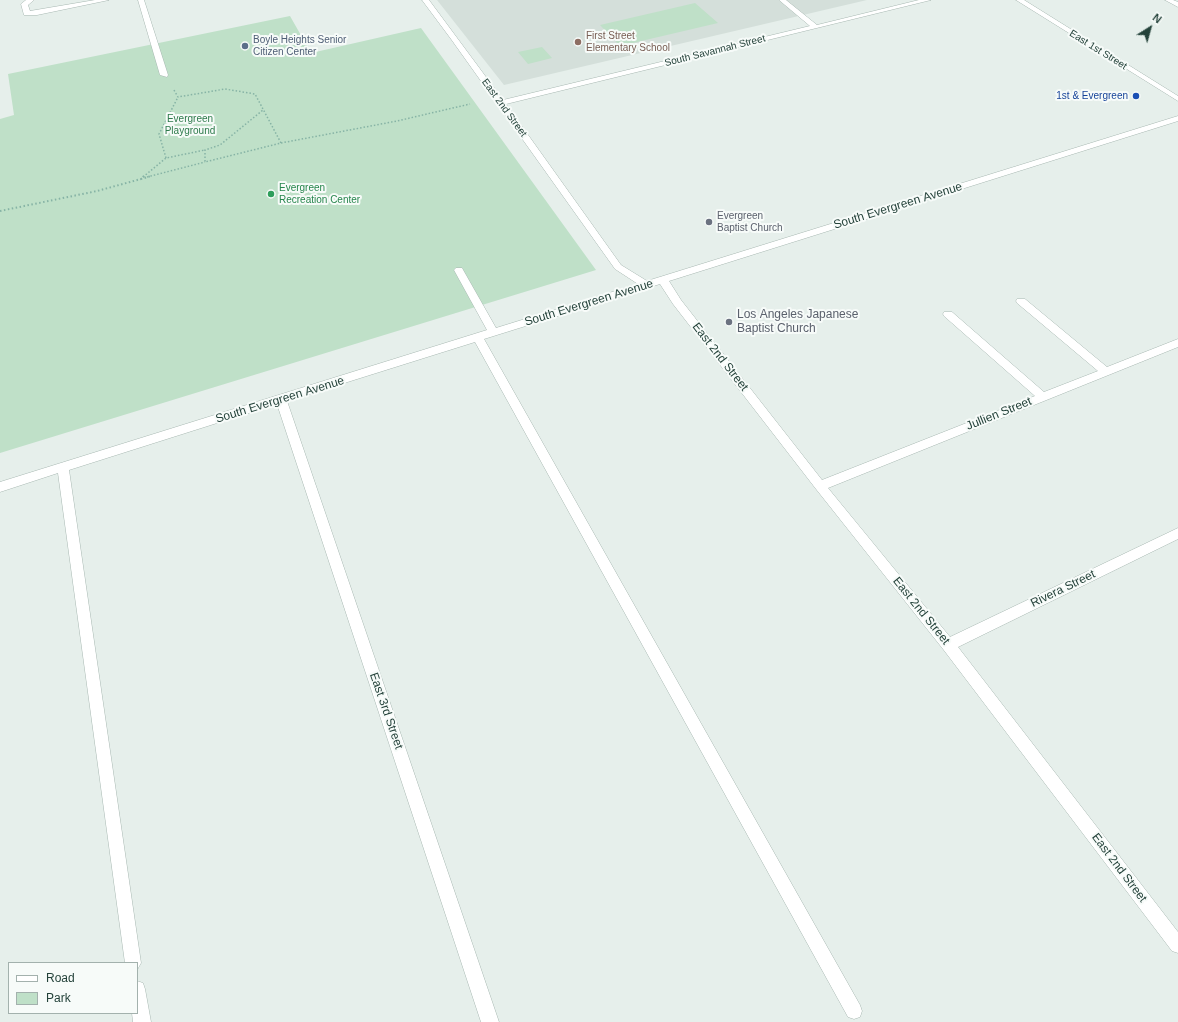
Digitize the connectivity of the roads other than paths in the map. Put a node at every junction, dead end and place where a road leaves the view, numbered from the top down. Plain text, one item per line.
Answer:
1 (31, 0) edge
2 (106, 0) edge
3 (141, 0) edge
4 (425, 0) edge
5 (782, 0) edge
6 (928, 0) edge
7 (1019, 0) edge
8 (1168, 0) edge
9 (1178, 6) edge
10 (815, 27) junction
11 (164, 76) dead end
12 (1178, 99) edge
13 (501, 103) junction
14 (1178, 118) edge
15 (460, 270) dead end
16 (663, 280) junction
17 (647, 285) junction
18 (1021, 301) dead end
19 (948, 314) dead end
20 (494, 333) junction
21 (478, 338) junction
22 (1178, 343) edge
23 (1106, 372) junction
24 (1043, 397) junction
25 (281, 400) junction
26 (63, 467) junction
27 (820, 486) junction
28 (0, 487) edge
29 (1178, 533) edge
30 (948, 645) junction
31 (1178, 945) edge
32 (133, 962) edge
33 (138, 996) edge
34 (854, 1011) dead end
35 (142, 1022) edge
36 (490, 1022) edge

1 - 2 street
3 - 11 street
4 - 13 street, East 2nd Street
5 - 10 street
6 - 10 street, South Savannah Street
7 - 12 street, East 1st Street
8 - 9 street
10 - 13 street, South Savannah Street
13 - 17 street, East 2nd Street
14 - 16 street, South Evergreen Avenue
15 - 20 street
16 - 17 street, South Evergreen Avenue
16 - 27 street, East 2nd Street
17 - 20 street, South Evergreen Avenue
18 - 23 street
19 - 24 street
20 - 21 street, South Evergreen Avenue
21 - 25 street, South Evergreen Avenue
21 - 34 street
22 - 23 street, Jullien Street
23 - 24 street, Jullien Street
24 - 27 street, Jullien Street
25 - 26 street, South Evergreen Avenue
25 - 36 street, East 3rd Street
26 - 28 street, South Evergreen Avenue
26 - 32 street
27 - 30 street, East 2nd Street
29 - 30 street, Rivera Street
30 - 31 street, East 2nd Street
33 - 35 street

